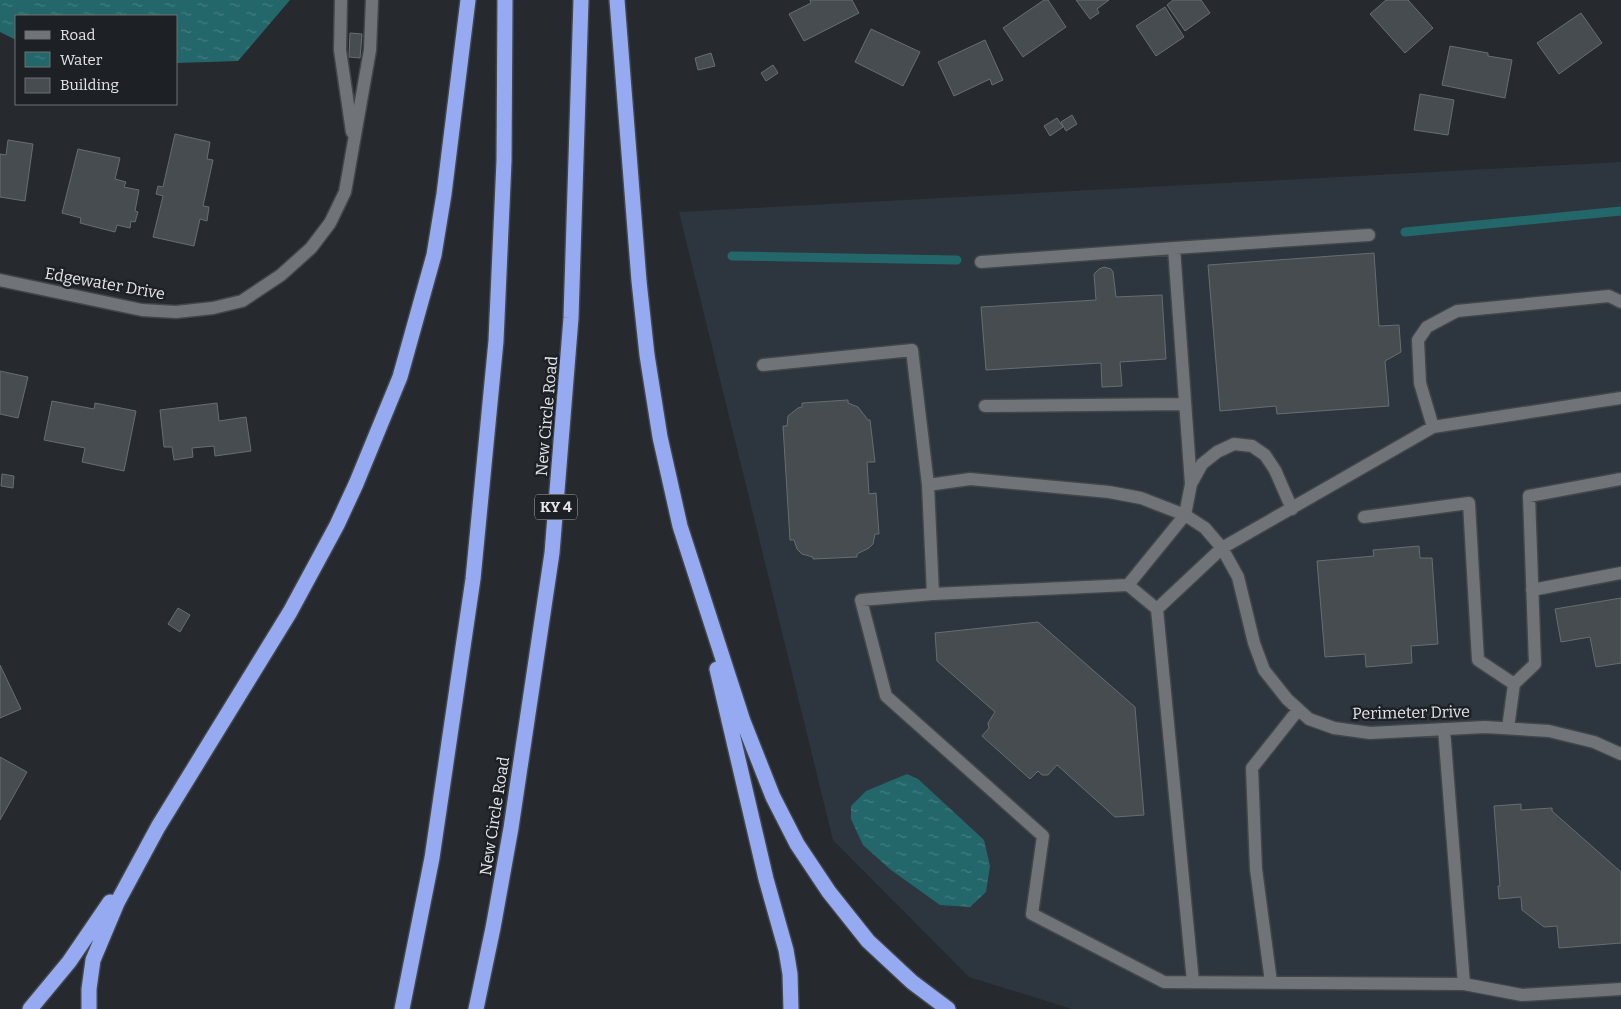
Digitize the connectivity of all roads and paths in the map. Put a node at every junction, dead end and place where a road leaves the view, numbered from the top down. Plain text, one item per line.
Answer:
1 (341, 0) edge
2 (372, 0) edge
3 (468, 0) edge
4 (505, 0) edge
5 (581, 0) edge
6 (617, 0) edge
7 (354, 145) junction
8 (1369, 236) dead end
9 (1174, 248) junction
10 (981, 262) dead end
11 (0, 280) edge
12 (1621, 302) edge
13 (763, 365) dead end
14 (1621, 398) edge
15 (1185, 404) junction
16 (985, 406) dead end
17 (1433, 427) junction
18 (1621, 478) edge
19 (1191, 484) junction
20 (928, 485) junction
21 (1292, 509) junction
22 (1185, 515) junction
23 (1364, 517) dead end
24 (1222, 548) junction
25 (1621, 573) edge
26 (699, 585) junction
27 (1128, 585) junction
28 (1532, 590) junction
29 (932, 594) junction
30 (1157, 609) junction
31 (1514, 684) junction
32 (1298, 710) junction
33 (1508, 728) junction
34 (1444, 729) junction
35 (1621, 754) edge
36 (141, 858) junction
37 (1193, 982) junction
38 (1271, 982) junction
39 (1464, 984) junction
40 (1621, 989) edge
41 (30, 1009) edge
42 (89, 1009) edge
43 (402, 1009) edge
44 (476, 1009) edge
45 (791, 1009) edge
46 (948, 1009) edge

1 - 7 street, Edgewater Drive
2 - 7 street, Edgewater Drive
3 - 36 highway
4 - 43 highway
5 - 44 highway, New Circle Road / KY 4
6 - 26 highway
7 - 11 street, Edgewater Drive
8 - 9 street
9 - 10 street
9 - 15 street
12 - 17 street
13 - 20 street
14 - 17 street
15 - 16 street
15 - 19 street
17 - 21 street
18 - 28 street
19 - 21 street
19 - 22 street
20 - 22 street, Perimeter Drive
20 - 29 street
21 - 24 street
22 - 24 street, Perimeter Drive
22 - 27 street
23 - 31 street
24 - 30 street
24 - 32 street, Perimeter Drive
25 - 28 street
26 - 45 highway
26 - 46 highway
27 - 29 street
27 - 30 street
28 - 31 street
29 - 37 street
30 - 37 street
31 - 33 street
32 - 34 street, Perimeter Drive
32 - 38 street
33 - 34 street, Perimeter Drive
33 - 35 street, Perimeter Drive
34 - 39 street
36 - 41 highway
36 - 42 highway
37 - 38 street
38 - 39 street
39 - 40 street

